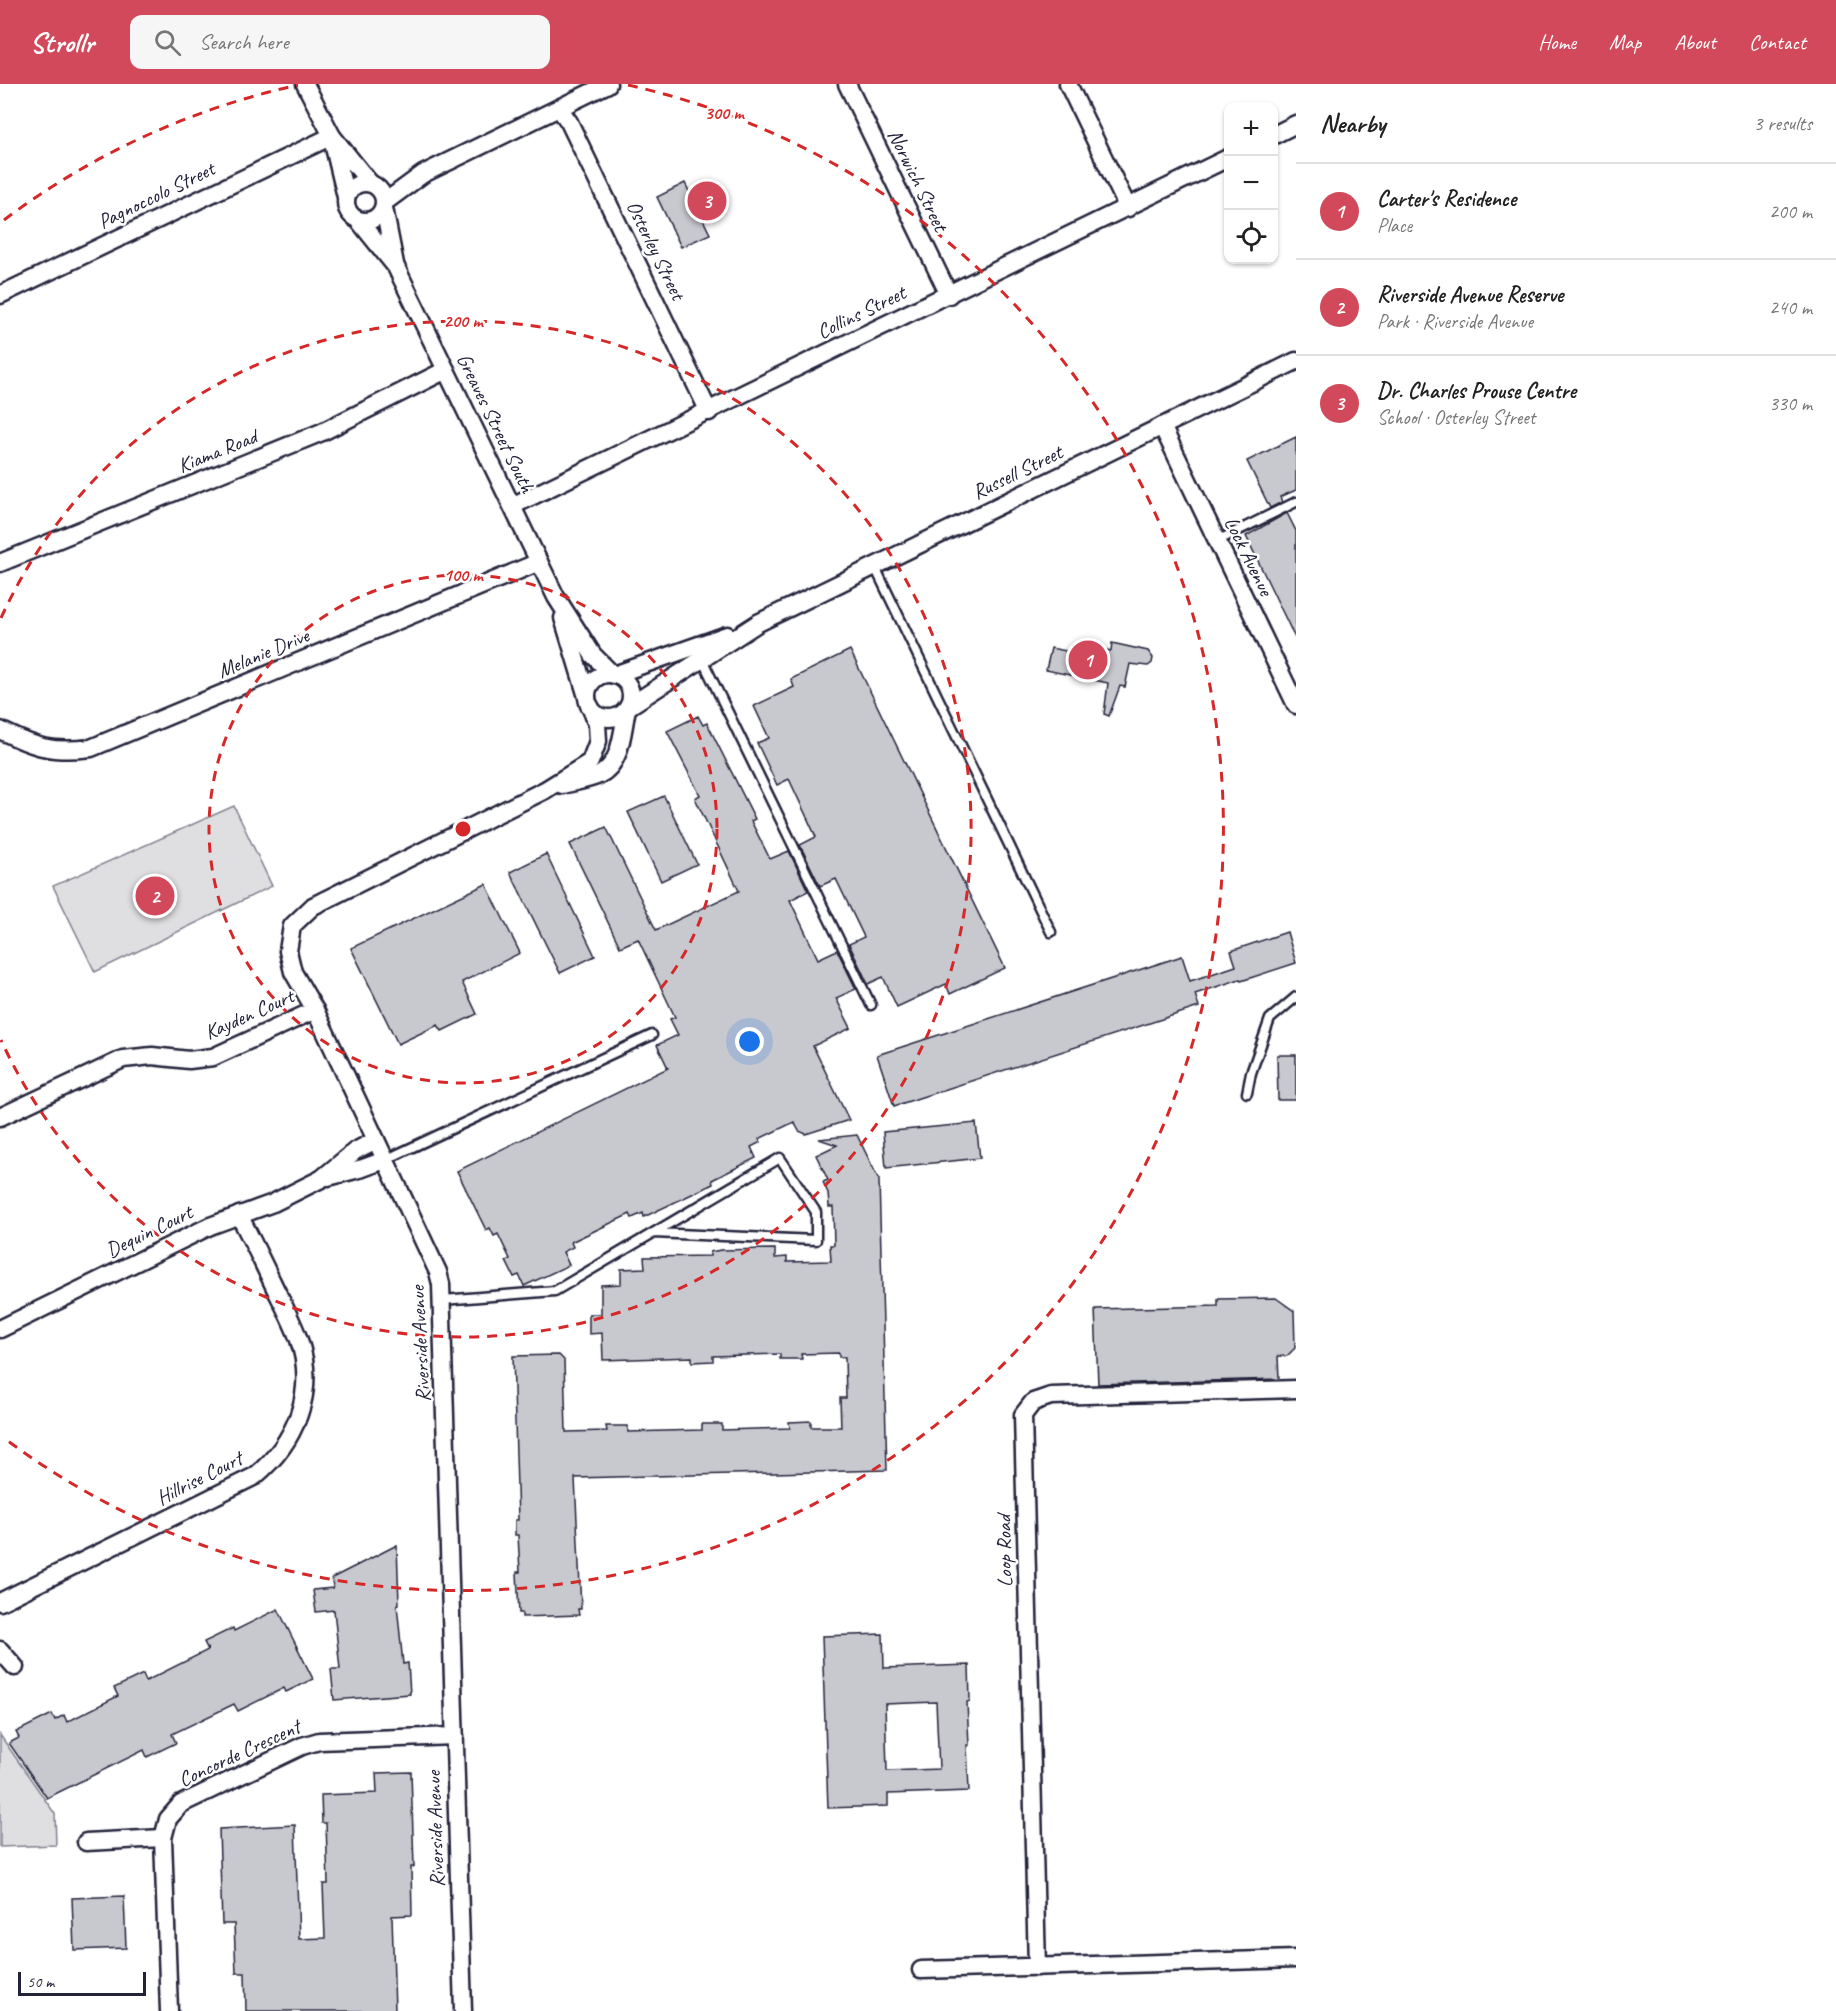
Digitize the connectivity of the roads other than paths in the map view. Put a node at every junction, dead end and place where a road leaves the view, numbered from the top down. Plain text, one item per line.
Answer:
1 (305, 84) edge
2 (608, 84) edge
3 (847, 84) edge
4 (1068, 84) edge
5 (560, 108) junction
6 (1296, 124) edge
7 (1278, 133) edge
8 (332, 136) junction
9 (1224, 160) edge
10 (423, 174) junction
11 (373, 184) junction
12 (346, 197) junction
13 (384, 205) junction
14 (1128, 208) junction
15 (359, 221) junction
16 (396, 267) junction
17 (0, 295) edge
18 (949, 295) junction
19 (1296, 361) edge
20 (446, 370) junction
21 (709, 412) junction
22 (1162, 426) junction
23 (1296, 502) edge
24 (512, 507) junction
25 (1216, 541) junction
26 (539, 562) junction
27 (0, 563) edge
28 (875, 567) junction
29 (556, 597) junction
30 (699, 652) junction
31 (613, 674) junction
32 (589, 702) junction
33 (1296, 705) edge
34 (628, 708) junction
35 (0, 730) edge
36 (545, 790) junction
37 (1051, 932) dead end
38 (1296, 997) edge
39 (871, 1005) dead end
40 (315, 1010) junction
41 (652, 1035) dead end
42 (1247, 1093) dead end
43 (0, 1117) edge
44 (376, 1140) junction
45 (385, 1160) junction
46 (321, 1179) junction
47 (239, 1215) junction
48 (653, 1233) junction
49 (443, 1300) junction
50 (0, 1329) edge
51 (1296, 1389) edge
52 (0, 1602) edge
53 (0, 1650) edge
54 (15, 1667) dead end
55 (455, 1736) junction
56 (163, 1838) junction
57 (86, 1842) dead end
58 (1296, 1959) edge
59 (1037, 1966) junction
60 (921, 1970) dead end
61 (169, 2011) edge
62 (463, 2011) edge

1 - 8 street
2 - 5 street
3 - 18 street, Norwich Street
4 - 14 street
5 - 10 street
5 - 21 street, Osterley Street
6 - 7 street
8 - 11 street
8 - 12 street
8 - 17 street, Pagnoccolo Street
9 - 14 street, Collins Street
10 - 11 street
10 - 13 street
11 - 12 street
11 - 13 street
12 - 15 street
13 - 15 street
13 - 16 street, Greaves Street South
14 - 18 street, Collins Street
15 - 16 street, Greaves Street South
16 - 20 street, Greaves Street South
18 - 21 street, Collins Street
19 - 22 street, Russell Street
20 - 24 street, Greaves Street South
20 - 27 street, Kiama Road
21 - 24 street, Collins Street
22 - 25 street, Lock Avenue
22 - 28 street, Russell Street
23 - 25 lane
24 - 26 street, Greaves Street South
25 - 33 street, Lock Avenue
26 - 29 street, Greaves Street South
26 - 35 street, Melanie Drive
28 - 30 street, Russell Street
28 - 37 lane
29 - 31 street, Greaves Street South
29 - 32 street, Greaves Street South
30 - 31 street, Russell Street
30 - 34 street, Russell Street
30 - 39 lane
31 - 32 street
31 - 34 street
32 - 34 street
32 - 36 street, Riverside Avenue
34 - 36 street, Riverside Avenue
36 - 40 street, Riverside Avenue
38 - 42 lane
40 - 43 street, Kayden Court
40 - 44 street, Riverside Avenue
41 - 45 lane
44 - 45 street, Riverside Avenue
44 - 46 street, Dequin Court
45 - 46 street, Dequin Court
45 - 49 street, Riverside Avenue
46 - 47 street, Dequin Court
47 - 50 street, Dequin Court
47 - 52 street, Hillrise Court
48 - 48 lane
48 - 49 lane
49 - 55 street, Riverside Avenue
51 - 59 street, Loop Road
53 - 54 street
55 - 56 street, Concorde Crescent
55 - 62 street, Riverside Avenue
56 - 57 street
56 - 61 street, Concorde Crescent
58 - 59 street
59 - 60 street

